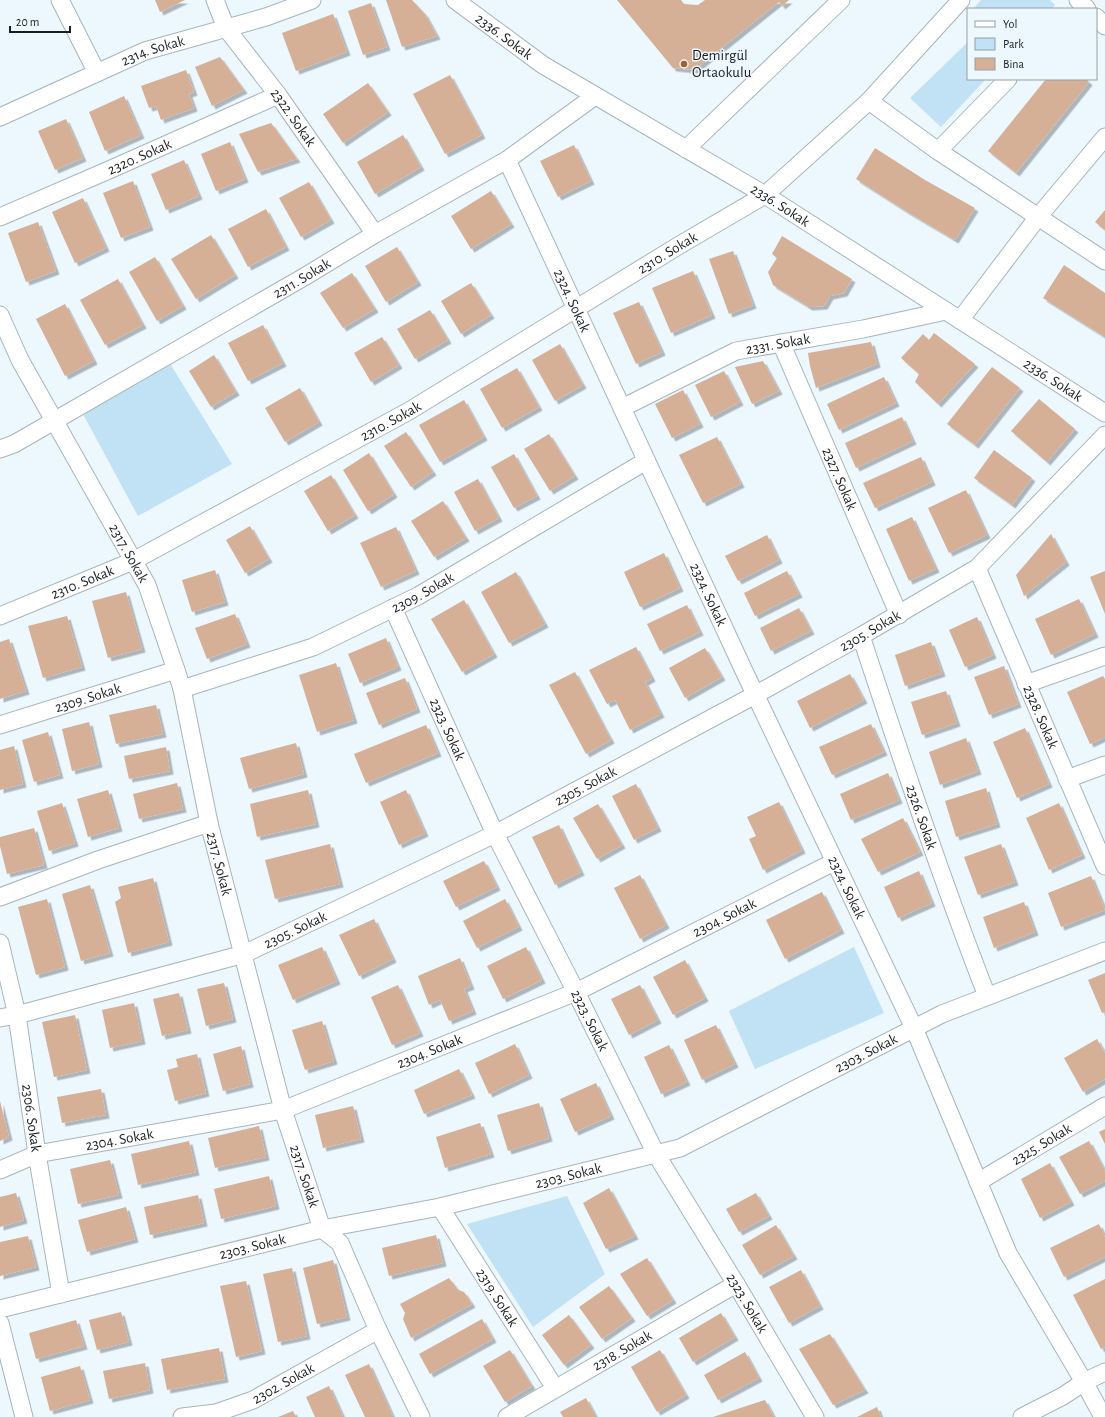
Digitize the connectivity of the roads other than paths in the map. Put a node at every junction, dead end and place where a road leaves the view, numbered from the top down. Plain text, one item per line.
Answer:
1 (60, 0) edge
2 (215, 0) edge
3 (312, 0) edge
4 (841, 0) edge
5 (961, 0) edge
6 (463, 2) edge
7 (1097, 19) edge
8 (1105, 26) edge
9 (226, 28) junction
10 (97, 73) junction
11 (1007, 80) edge
12 (278, 95) junction
13 (595, 96) junction
14 (868, 101) junction
15 (0, 117) edge
16 (1105, 137) edge
17 (686, 149) junction
18 (938, 151) junction
19 (507, 160) junction
20 (765, 195) junction
21 (0, 216) edge
22 (1038, 217) junction
23 (375, 234) junction
24 (1105, 261) edge
25 (576, 308) junction
26 (946, 311) junction
27 (0, 315) edge
28 (960, 320) junction
29 (781, 343) junction
30 (622, 408) junction
31 (1105, 413) edge
32 (54, 421) junction
33 (1105, 435) edge
34 (0, 449) edge
35 (646, 461) junction
36 (133, 561) junction
37 (977, 568) junction
38 (393, 608) junction
39 (899, 615) junction
40 (0, 616) edge
41 (861, 636) junction
42 (1105, 656) edge
43 (176, 670) junction
44 (1026, 684) junction
45 (182, 689) junction
46 (755, 695) junction
47 (0, 726) edge
48 (1105, 765) edge
49 (1067, 779) junction
50 (209, 823) junction
51 (495, 834) junction
52 (834, 862) junction
53 (1105, 866) edge
54 (0, 897) edge
55 (0, 943) edge
56 (1105, 950) edge
57 (244, 954) junction
58 (576, 992) junction
59 (987, 996) junction
60 (17, 1015) junction
61 (0, 1018) edge
62 (914, 1028) junction
63 (1105, 1106) edge
64 (282, 1110) junction
65 (37, 1154) junction
66 (656, 1154) junction
67 (0, 1170) edge
68 (978, 1182) junction
69 (440, 1207) junction
70 (322, 1229) junction
71 (736, 1284) junction
72 (61, 1294) junction
73 (0, 1309) edge
74 (0, 1323) edge
75 (378, 1330) junction
76 (1105, 1372) edge
77 (1084, 1382) junction
78 (555, 1388) junction
79 (24, 1417) edge
80 (182, 1417) edge
81 (421, 1417) edge
82 (507, 1417) edge
83 (815, 1417) edge
84 (1022, 1417) edge
85 (1102, 1417) edge

1 - 10 street
2 - 9 street, 2322. Sokak
3 - 9 street, 2314. Sokak
4 - 17 street
5 - 14 street, 2310. Sokak
6 - 13 street, 2336. Sokak
7 - 8 street
9 - 10 street, 2314. Sokak
9 - 12 street, 2322. Sokak
10 - 15 street, 2314. Sokak
11 - 18 street
12 - 21 street, 2320. Sokak
12 - 23 street, 2322. Sokak
13 - 17 street, 2336. Sokak
13 - 19 street, 2311. Sokak
14 - 18 street
14 - 20 street, 2310. Sokak
16 - 22 street
17 - 20 street, 2336. Sokak
18 - 22 street
19 - 23 street, 2311. Sokak
19 - 25 street, 2324. Sokak
20 - 25 street, 2310. Sokak
20 - 26 street, 2336. Sokak
22 - 24 street
22 - 28 street
23 - 32 street, 2311. Sokak
25 - 30 street, 2324. Sokak
25 - 36 street, 2310. Sokak
26 - 28 street, 2336. Sokak
26 - 29 street, 2331. Sokak
27 - 32 street, 2317. Sokak
28 - 31 street, 2336. Sokak
29 - 30 street, 2331. Sokak
29 - 39 street, 2327. Sokak
30 - 35 street, 2324. Sokak
32 - 34 street, 2311. Sokak
32 - 36 street, 2317. Sokak
33 - 37 street, 2305. Sokak
35 - 38 street, 2309. Sokak
35 - 46 street, 2324. Sokak
36 - 40 street, 2310. Sokak
36 - 43 street, 2317. Sokak
37 - 39 street, 2305. Sokak
37 - 44 street, 2328. Sokak
38 - 45 street, 2309. Sokak
38 - 51 street, 2323. Sokak
39 - 41 street, 2305. Sokak
41 - 46 street, 2305. Sokak
41 - 59 street, 2326. Sokak
42 - 44 street
43 - 45 street, 2317. Sokak
43 - 47 street, 2309. Sokak
44 - 49 street, 2328. Sokak
45 - 50 street, 2317. Sokak
46 - 51 street, 2305. Sokak
46 - 52 street, 2324. Sokak
48 - 49 street
49 - 53 street, 2328. Sokak
50 - 54 street
50 - 57 street, 2317. Sokak
51 - 57 street, 2305. Sokak
51 - 58 street, 2323. Sokak
52 - 58 street, 2304. Sokak
52 - 62 street, 2324. Sokak
55 - 60 street, 2306. Sokak
56 - 59 street, 2303. Sokak
57 - 60 street, 2305. Sokak
57 - 64 street, 2317. Sokak
58 - 64 street, 2304. Sokak
58 - 66 street, 2323. Sokak
59 - 62 street, 2303. Sokak
60 - 61 street, 2305. Sokak
60 - 65 street, 2306. Sokak
62 - 66 street, 2303. Sokak
62 - 68 street, 2324. Sokak
63 - 68 street, 2325. Sokak
64 - 65 street, 2304. Sokak
64 - 70 street, 2317. Sokak
65 - 67 street, 2304. Sokak
65 - 72 street, 2306. Sokak
66 - 69 street, 2303. Sokak
66 - 71 street, 2323. Sokak
68 - 77 street, 2324. Sokak
69 - 70 street, 2303. Sokak
69 - 78 street, 2319. Sokak
70 - 72 street, 2303. Sokak
70 - 75 street
71 - 78 street, 2318. Sokak
71 - 83 street, 2323. Sokak
72 - 73 street, 2303. Sokak
74 - 79 street
75 - 80 street, 2302. Sokak
75 - 81 street
76 - 77 street
77 - 84 street
77 - 85 street, 2324. Sokak
78 - 82 street, 2318. Sokak

